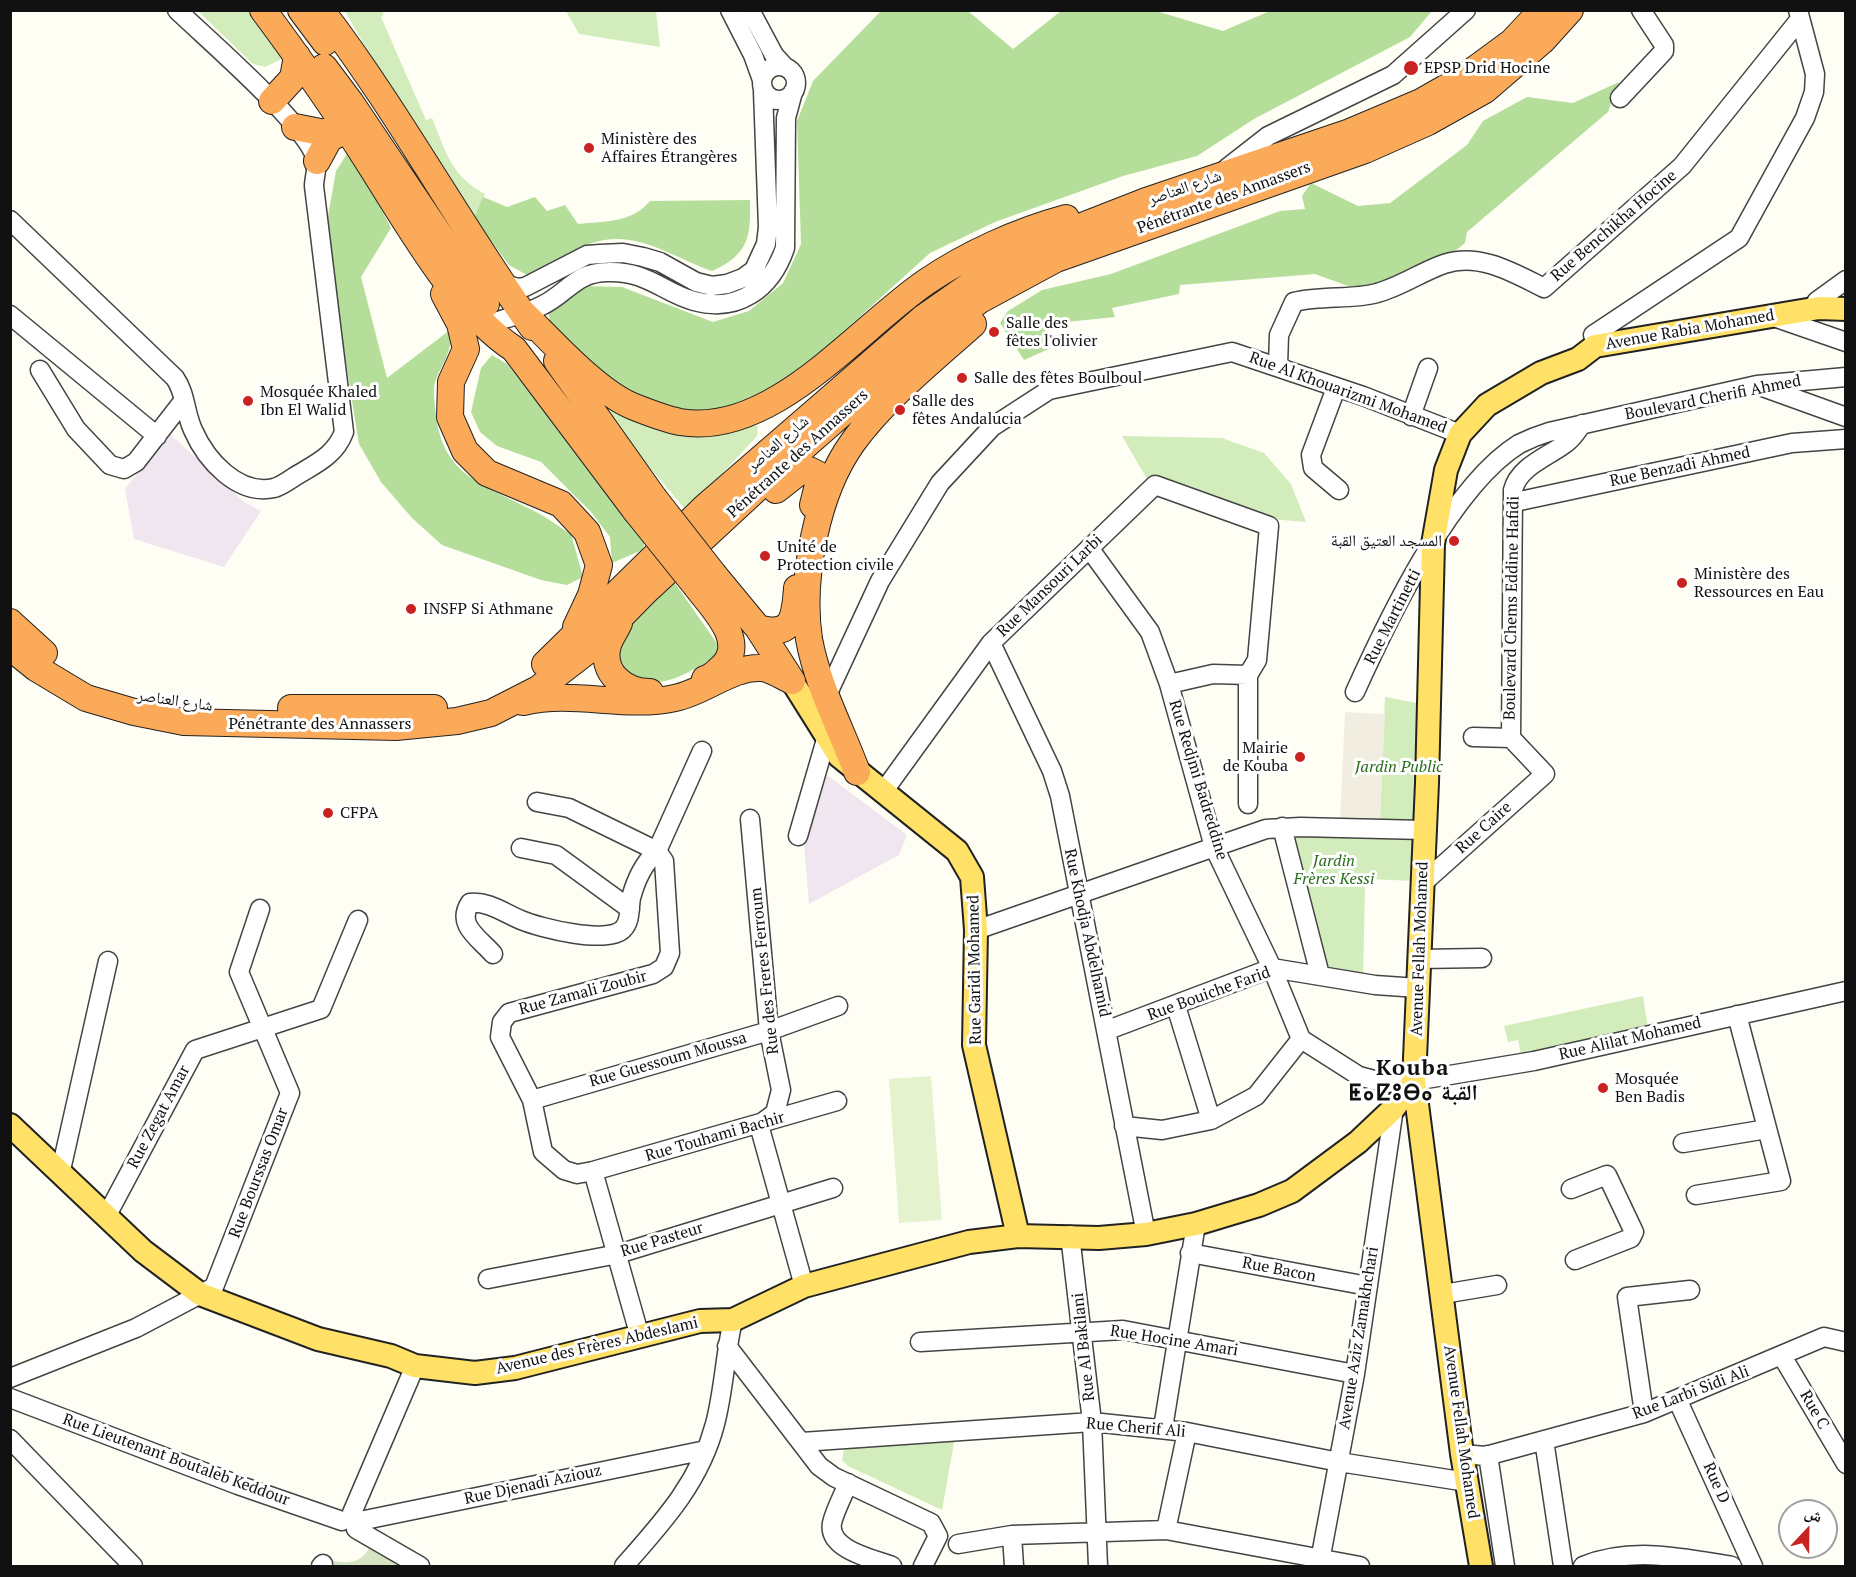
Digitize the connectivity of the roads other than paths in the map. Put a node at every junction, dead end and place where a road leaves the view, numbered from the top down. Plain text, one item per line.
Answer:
1 (177, 10) edge
2 (263, 10) edge
3 (279, 10) edge
4 (301, 10) edge
5 (321, 10) edge
6 (730, 10) edge
7 (750, 10) edge
8 (1466, 10) edge
9 (1542, 10) edge
10 (1570, 10) edge
11 (1641, 10) edge
12 (1799, 15) edge
13 (297, 56) junction
14 (785, 67) junction
15 (762, 85) junction
16 (794, 92) junction
17 (1620, 98) dead end
18 (272, 101) junction
19 (345, 126) junction
20 (295, 127) junction
21 (401, 128) junction
22 (317, 161) junction
23 (1217, 176) junction
24 (405, 184) junction
25 (1146, 201) junction
26 (10, 220) edge
27 (423, 249) junction
28 (1027, 274) junction
29 (1845, 280) edge
30 (501, 283) junction
31 (1819, 308) junction
32 (1845, 309) edge
33 (522, 312) junction
34 (10, 315) edge
35 (1769, 316) junction
36 (498, 321) junction
37 (1593, 335) dead end
38 (1845, 342) edge
39 (514, 349) junction
40 (1278, 366) junction
41 (1428, 368) dead end
42 (40, 370) dead end
43 (1845, 377) edge
44 (1757, 385) junction
45 (1336, 388) junction
46 (184, 400) junction
47 (1411, 416) junction
48 (1845, 417) edge
49 (1582, 424) junction
50 (1460, 434) junction
51 (157, 436) junction
52 (1845, 439) edge
53 (1339, 490) dead end
54 (1515, 502) junction
55 (645, 504) junction
56 (704, 539) junction
57 (1433, 544) junction
58 (1089, 548) junction
59 (705, 581) junction
60 (625, 613) junction
61 (10, 622) edge
62 (758, 628) junction
63 (571, 641) junction
64 (991, 643) junction
65 (10, 647) edge
66 (1248, 675) junction
67 (792, 681) junction
68 (1169, 684) junction
69 (1355, 692) dead end
70 (827, 695) junction
71 (501, 707) junction
72 (827, 736) junction
73 (1473, 737) dead end
74 (1511, 738) junction
75 (702, 751) dead end
76 (1545, 774) joint
77 (870, 782) junction
78 (537, 802) dead end
79 (1248, 804) dead end
80 (750, 819) dead end
81 (1282, 827) junction
82 (1424, 830) junction
83 (798, 836) dead end
84 (1214, 847) junction
85 (521, 848) dead end
86 (657, 851) junction
87 (1423, 883) junction
88 (1079, 896) junction
89 (260, 909) dead end
90 (630, 909) junction
91 (358, 920) dead end
92 (976, 930) junction
93 (493, 954) dead end
94 (1482, 958) dead end
95 (1419, 959) junction
96 (108, 961) dead end
97 (1272, 968) junction
98 (1320, 975) junction
99 (1418, 988) junction
100 (1845, 991) edge
101 (837, 1005) dead end
102 (1176, 1005) junction
103 (1737, 1016) junction
104 (263, 1029) junction
105 (1107, 1030) junction
106 (768, 1031) junction
107 (1301, 1039) junction
108 (1414, 1081) junction
109 (532, 1100) junction
110 (837, 1101) dead end
111 (1394, 1108) junction
112 (1211, 1119) junction
113 (10, 1125) edge
114 (759, 1125) junction
115 (1125, 1126) junction
116 (1767, 1129) junction
117 (1683, 1143) dead end
118 (61, 1170) junction
119 (593, 1172) junction
120 (833, 1188) dead end
121 (1571, 1189) dead end
122 (1696, 1195) dead end
123 (780, 1203) junction
124 (107, 1215) junction
125 (1196, 1224) junction
126 (1146, 1234) junction
127 (1070, 1235) junction
128 (1018, 1236) junction
129 (1190, 1253) junction
130 (618, 1254) junction
131 (1575, 1260) dead end
132 (488, 1279) dead end
133 (1497, 1285) dead end
134 (804, 1286) junction
135 (1368, 1286) junction
136 (1690, 1290) dead end
137 (200, 1294) junction
138 (1443, 1294) junction
139 (733, 1320) junction
140 (1083, 1330) junction
141 (640, 1337) junction
142 (1175, 1338) junction
143 (920, 1342) dead end
144 (1845, 1342) edge
145 (727, 1346) junction
146 (1782, 1356) junction
147 (415, 1366) junction
148 (1355, 1374) junction
149 (10, 1378) edge
150 (10, 1398) edge
151 (1678, 1401) junction
152 (1644, 1413) junction
153 (1092, 1422) junction
154 (1163, 1428) junction
155 (1187, 1432) junction
156 (10, 1439) edge
157 (1544, 1440) junction
158 (802, 1442) junction
159 (706, 1450) junction
160 (1462, 1454) junction
161 (1488, 1455) junction
162 (1339, 1462) junction
163 (1845, 1464) edge
164 (1467, 1482) junction
165 (848, 1484) junction
166 (352, 1521) junction
167 (1166, 1530) junction
168 (1095, 1531) junction
169 (1012, 1535) junction
170 (958, 1544) dead end
171 (1319, 1563) edge
172 (133, 1566) edge
173 (420, 1566) edge
174 (624, 1566) edge
175 (892, 1566) edge
176 (923, 1566) edge
177 (1014, 1566) edge
178 (1098, 1566) edge
179 (1360, 1566) edge
180 (1481, 1566) edge
181 (1505, 1566) edge
182 (1563, 1566) edge
183 (1583, 1566) edge
184 (1731, 1566) edge
185 (1753, 1566) edge

1 - 18 street
2 - 13 highway
3 - 24 highway
4 - 21 highway
5 - 21 highway
6 - 15 street
7 - 14 street
8 - 23 street
9 - 23 highway, شارع العناصر
10 - 28 highway, Pénétrante des Annassers
11 - 17 street
12 - 37 street
12 - 40 street, Rue Benchikha Hocine
13 - 18 highway
13 - 19 highway
14 - 15 street
14 - 16 street
15 - 16 street
15 - 30 street
16 - 33 street
18 - 20 street
19 - 20 highway
19 - 22 highway
19 - 27 highway
20 - 22 street
21 - 30 highway
22 - 46 street
23 - 25 highway, شارع العناصر
24 - 27 highway
24 - 36 highway
25 - 33 highway
25 - 63 highway, شارع العناصر
26 - 46 street
27 - 39 highway
27 - 63 highway
28 - 56 highway, Pénétrante des Annassers
28 - 70 highway
29 - 31 street
30 - 33 highway
31 - 32 main road, Avenue Rabia Mohamed
31 - 35 main road, Avenue Rabia Mohamed
33 - 36 street
33 - 55 highway
34 - 51 street
35 - 38 street
35 - 50 main road, Avenue Rabia Mohamed
36 - 39 highway
39 - 55 highway
40 - 45 street, Rue Al Khouarizmi Mohamed
40 - 70 street, Rue Al Khouarizmi Mohamed
41 - 47 street
42 - 51 street
43 - 44 street, Boulevard Cherifi Ahmed
44 - 48 street
44 - 49 street, Boulevard Cherifi Ahmed
45 - 47 street, Rue Al Khouarizmi Mohamed
45 - 53 street
46 - 51 street
47 - 50 street, Rue Al Khouarizmi Mohamed
49 - 54 street, Boulevard Chems Eddine Hafidi
49 - 57 street, Boulevard Cherifi Ahmed
50 - 57 main road, Avenue Rabia Mohamed
52 - 54 street, Rue Benzadi Ahmed
54 - 74 street, Boulevard Chems Eddine Hafidi
55 - 59 highway, bridge
56 - 60 highway, Pénétrante des Annassers
56 - 62 highway
57 - 69 street, Rue Martinetti
57 - 82 main road, Avenue Fellah Mohamed
58 - 64 street, Rue Mansouri Larbi
58 - 66 street, Rue Mansouri Larbi
58 - 68 street, Rue Redjmi Badreddine
59 - 60 highway
59 - 62 highway
59 - 67 highway
60 - 71 highway, Pénétrante des Annassers
61 - 63 highway, شارع العناصر
62 - 67 highway
64 - 77 street, Rue Mansouri Larbi
64 - 88 street, Rue Khodja Abdelhamid
65 - 71 highway, Pénétrante des Annassers
66 - 68 street
66 - 79 street
67 - 71 highway
67 - 72 main road, Rue Garidi Mohamed
68 - 84 street, Rue Redjmi Badreddine
70 - 77 highway
72 - 77 main road, Rue Garidi Mohamed
72 - 83 street
73 - 74 street
74 - 76 street, Boulevard Chems Eddine Hafidi
75 - 86 street
76 - 87 street, Rue Caire
77 - 92 main road, Rue Garidi Mohamed
78 - 86 street
80 - 106 street, Rue des Freres Ferroum
81 - 82 street
81 - 84 street
81 - 98 street
82 - 87 main road, Avenue Fellah Mohamed
84 - 88 street
84 - 97 street, Rue Redjmi Badreddine
85 - 90 street
86 - 90 street
86 - 109 street, Rue Zamali Zoubir
87 - 95 main road, Avenue Fellah Mohamed
88 - 92 street
88 - 105 street, Rue Khodja Abdelhamid
89 - 104 street, Rue Bourssas Omar
90 - 93 street
91 - 104 street, Rue Zegat Amar
92 - 128 main road, Rue Garidi Mohamed
94 - 95 street
95 - 99 main road, Avenue Fellah Mohamed
96 - 118 street
97 - 98 street, Rue Bouiche Farid
97 - 102 street, Rue Bouiche Farid
97 - 107 street, Rue Redjmi Badreddine
98 - 99 street, Rue Bouiche Farid
99 - 108 main road, Avenue Fellah Mohamed
100 - 103 street, Rue Alilat Mohamed
101 - 106 street, Rue Guessoum Moussa
102 - 105 street, Rue Bouiche Farid
102 - 112 street
103 - 108 street, Rue Alilat Mohamed
103 - 116 street
104 - 124 street, Rue Zegat Amar
104 - 137 street, Rue Bourssas Omar
105 - 115 street, Rue Khodja Abdelhamid
106 - 109 street, Rue Guessoum Moussa
106 - 114 street, Rue des Freres Ferroum
107 - 108 street
107 - 112 street
108 - 111 main road, Avenue des Frères Abdeslami
108 - 138 main road, Avenue Fellah Mohamed
109 - 119 street, Rue Zamali Zoubir
110 - 114 street, Rue Touhami Bachir
111 - 125 main road, Avenue des Frères Abdeslami
111 - 135 street, Avenue Aziz Zamakhchari
112 - 115 street
113 - 118 main road, Avenue des Frères Abdeslami
114 - 119 street, Rue Touhami Bachir
114 - 123 street
115 - 126 street, Rue Khodja Abdelhamid
116 - 117 street
116 - 122 street
118 - 124 main road, Avenue des Frères Abdeslami
119 - 130 street
120 - 123 street, Rue Pasteur
121 - 131 street
123 - 130 street, Rue Pasteur
123 - 134 street
124 - 137 main road, Avenue des Frères Abdeslami
125 - 126 main road, Avenue des Frères Abdeslami
125 - 129 street
126 - 127 main road, Avenue des Frères Abdeslami
127 - 128 main road, Avenue des Frères Abdeslami
127 - 140 street, Rue Al Bakilani
128 - 134 main road, Avenue des Frères Abdeslami
129 - 135 street, Rue Bacon
129 - 142 street
130 - 132 street, Rue Pasteur
130 - 141 street
133 - 138 street
134 - 139 main road, Avenue des Frères Abdeslami
135 - 148 street, Avenue Aziz Zamakhchari
136 - 152 street
137 - 147 main road, Avenue des Frères Abdeslami
137 - 149 street, Rue Bourssas Omar
138 - 160 main road, Avenue Fellah Mohamed
139 - 141 main road, Avenue des Frères Abdeslami
139 - 145 street
140 - 142 street, Rue Hocine Amari
140 - 143 street, Rue Hocine Amari
140 - 153 street, Rue Al Bakilani
141 - 147 main road, Avenue des Frères Abdeslami
142 - 148 street, Rue Hocine Amari
142 - 154 street
144 - 146 street, Rue Larbi Sidi Ali
145 - 158 street
145 - 159 street
146 - 151 street, Rue Larbi Sidi Ali
146 - 163 street, Rue C
147 - 166 street
148 - 162 street, Avenue Aziz Zamakhchari
150 - 166 street, Rue Lieutenant Boutaleb Keddour
151 - 152 street, Rue Larbi Sidi Ali
151 - 185 street, Rue D
152 - 157 street, Rue Larbi Sidi Ali
153 - 154 street, Rue Cherif Ali
153 - 158 street, Rue Cherif Ali
153 - 168 street, Rue Al Bakilani
154 - 155 street, Rue Cherif Ali
155 - 162 street, Rue Cherif Ali
155 - 167 street
156 - 172 street
157 - 161 street, Rue Larbi Sidi Ali
157 - 182 street
158 - 165 street
159 - 166 street, Rue Djenadi Aziouz
159 - 174 street
160 - 161 street, Rue Larbi Sidi Ali
160 - 164 main road, Avenue Fellah Mohamed
161 - 181 street
162 - 164 street, Rue Cherif Ali
162 - 171 street, Avenue Aziz Zamakhchari
164 - 180 main road, Avenue Fellah Mohamed
165 - 175 street
165 - 176 street
166 - 173 street, Rue Lieutenant Boutaleb Keddour
167 - 168 street
167 - 171 street
168 - 169 street
168 - 178 street, Rue Al Bakilani
169 - 170 street
169 - 177 street
171 - 179 street
183 - 184 street

